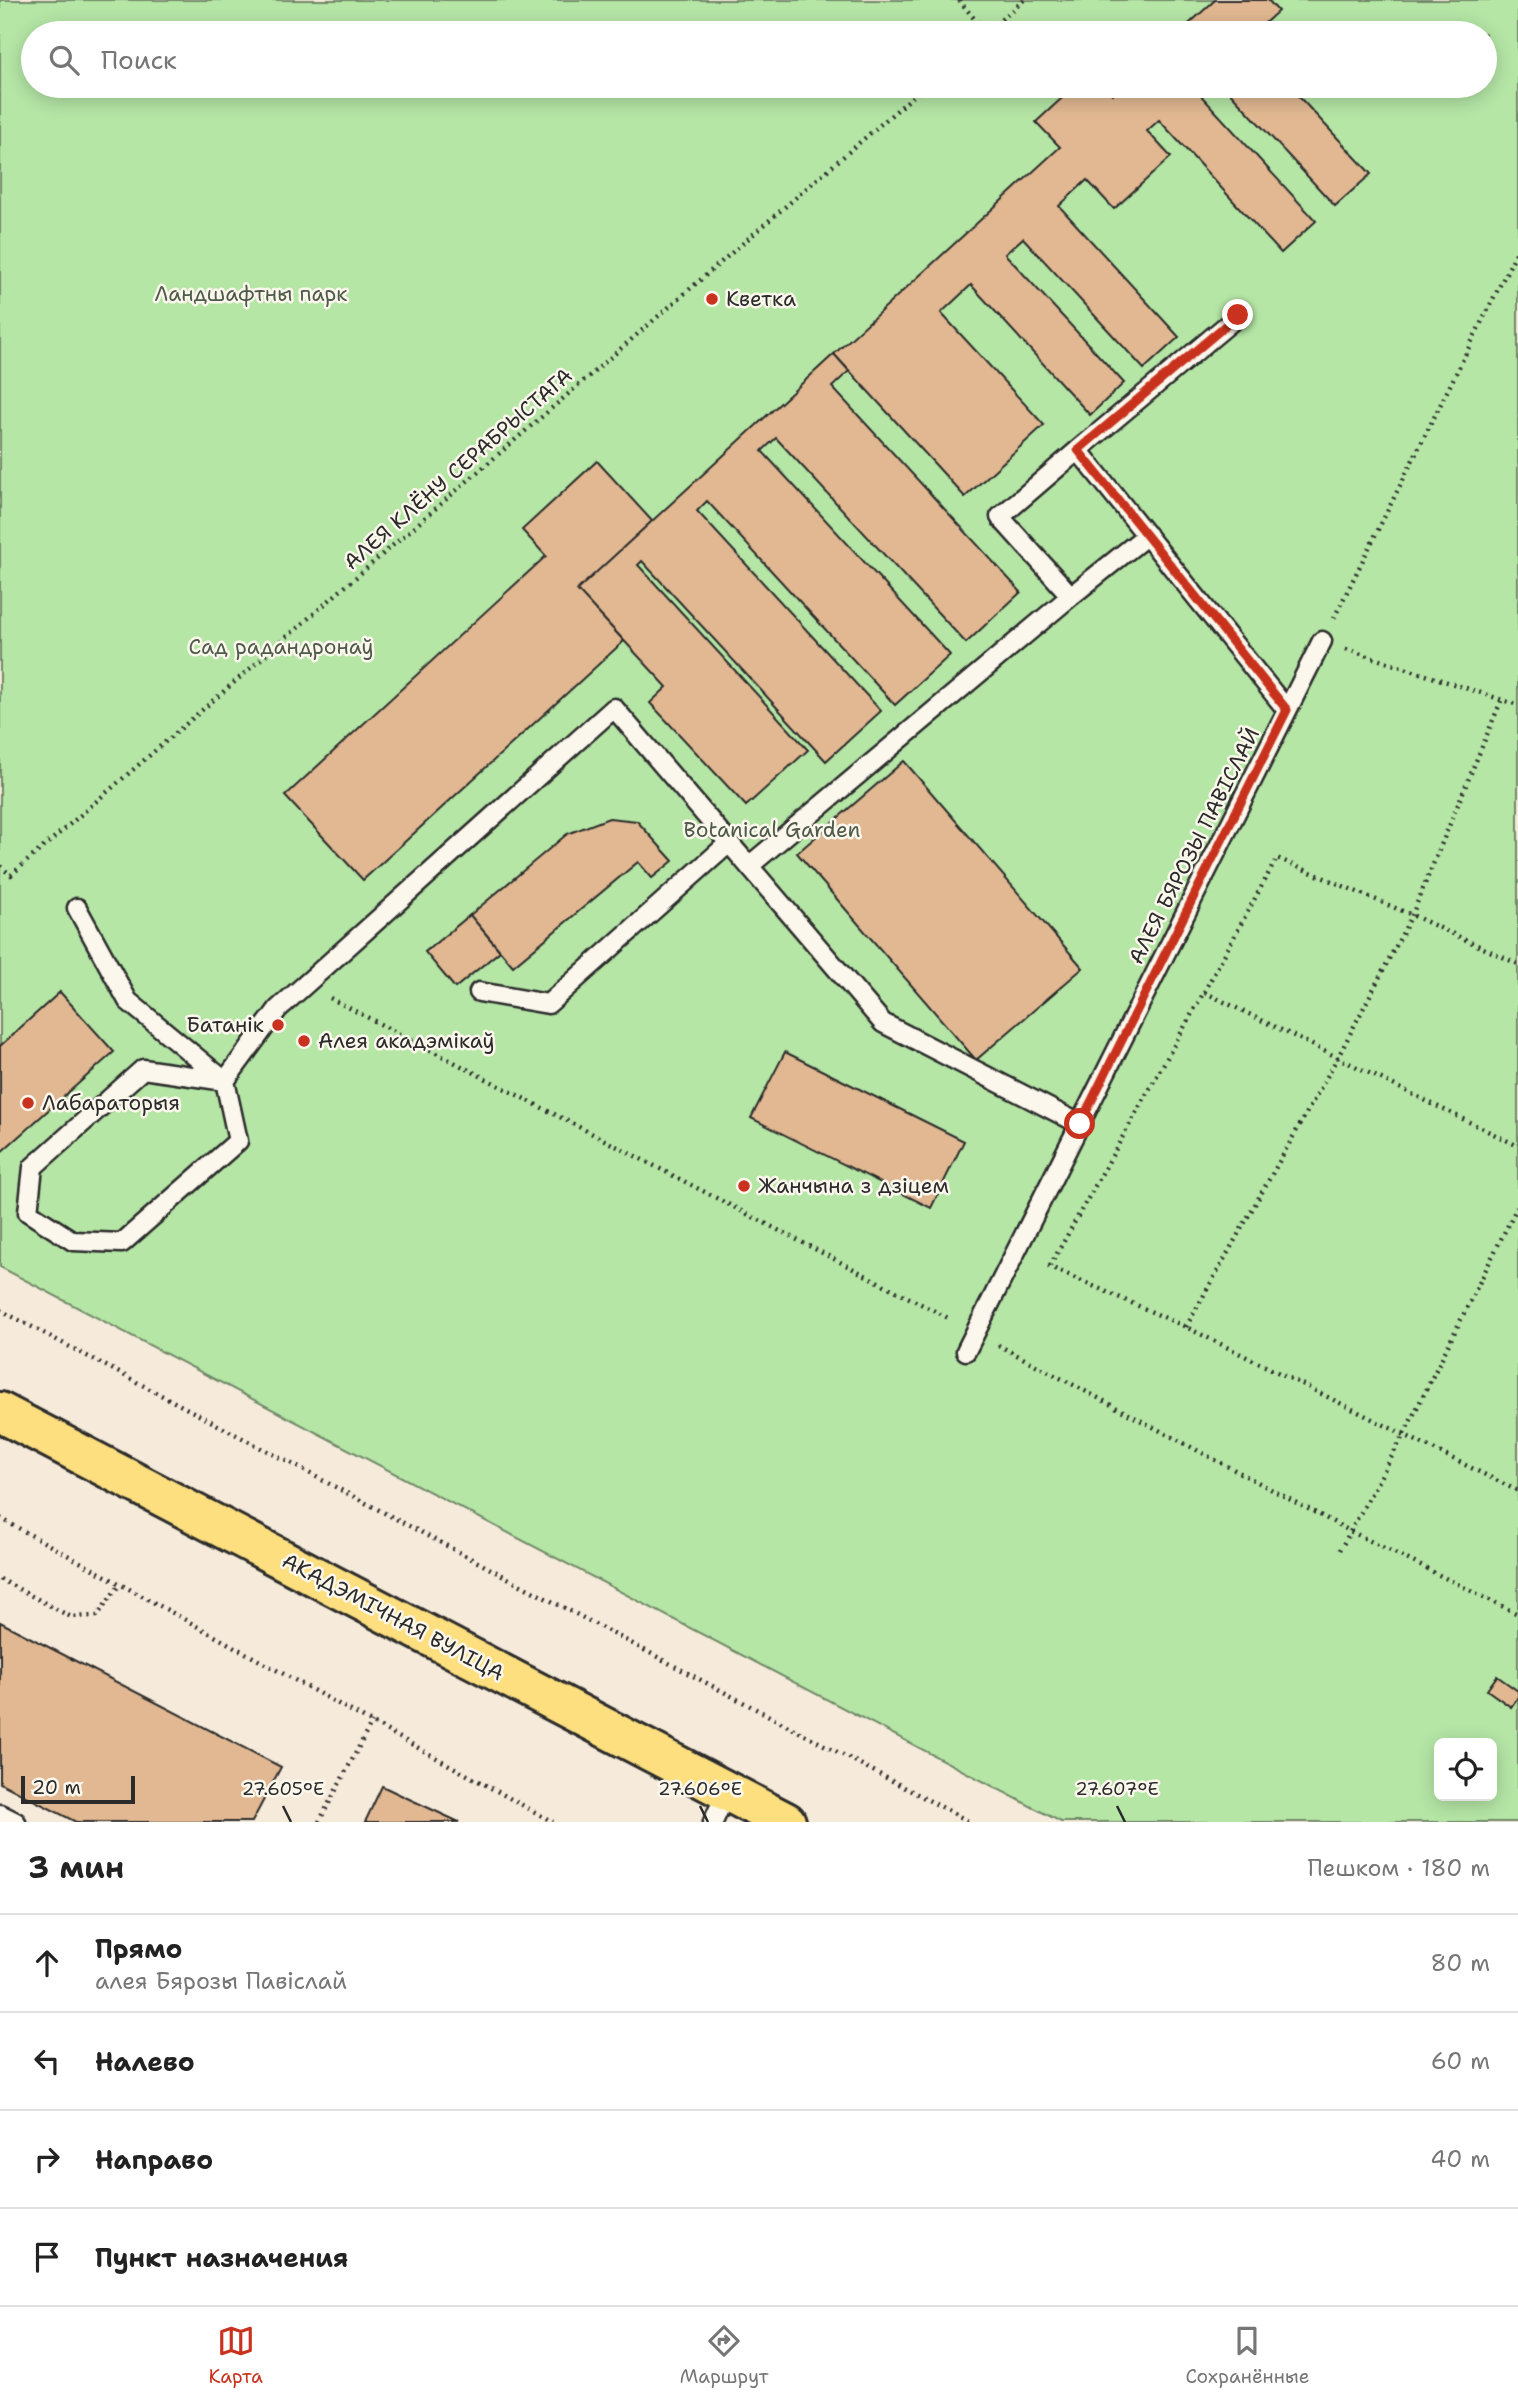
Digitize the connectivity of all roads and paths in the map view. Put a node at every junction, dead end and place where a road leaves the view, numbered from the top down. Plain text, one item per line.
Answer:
1 (959, 0) edge
2 (1024, 0) edge
3 (976, 21) edge
4 (1000, 21) edge
5 (911, 98) edge
6 (1518, 249) edge
7 (1238, 315) dead end
8 (1078, 450) junction
9 (1147, 535) junction
10 (1072, 596) junction
11 (1322, 641) junction
12 (1501, 701) junction
13 (1518, 705) edge
14 (1287, 710) junction
15 (729, 843) junction
16 (0, 866) edge
17 (749, 866) junction
18 (77, 908) dead end
19 (1412, 915) junction
20 (1518, 964) edge
21 (305, 985) junction
22 (479, 992) dead end
23 (1204, 992) junction
24 (1338, 1056) junction
25 (225, 1081) junction
26 (1080, 1124) junction
27 (1518, 1146) edge
28 (1518, 1205) edge
29 (1016, 1251) junction
30 (1050, 1266) junction
31 (0, 1310) edge
32 (1186, 1327) junction
33 (975, 1332) junction
34 (965, 1351) dead end
35 (0, 1412) edge
36 (1403, 1436) junction
37 (1518, 1492) edge
38 (0, 1518) edge
39 (1350, 1531) junction
40 (1340, 1550) dead end
41 (0, 1579) edge
42 (120, 1584) junction
43 (1518, 1614) edge
44 (372, 1722) junction
45 (720, 1807) edge
46 (0, 1814) edge
47 (16, 1822) edge
48 (319, 1822) edge
49 (553, 1822) edge
50 (786, 1822) edge
51 (970, 1822) edge

1 - 3 path
2 - 4 path
5 - 16 path, АЛЕЯ КЛЁНУ СЕРАБРЫСТАГА
6 - 11 path
7 - 8 lane
8 - 9 lane
8 - 10 lane
9 - 10 lane
9 - 14 lane
10 - 17 lane
11 - 12 path
11 - 14 lane, АЛЕЯ БЯРОЗЫ ПАВІСЛАЙ
12 - 13 path
12 - 19 path
14 - 26 lane, АЛЕЯ БЯРОЗЫ ПАВІСЛАЙ
15 - 17 lane
15 - 21 lane
15 - 22 lane
17 - 26 lane
18 - 25 lane
19 - 20 path
19 - 23 path
19 - 24 path
21 - 25 lane
21 - 33 path
23 - 24 path
23 - 30 path
24 - 27 path
24 - 32 path
25 - 25 lane
26 - 29 lane, АЛЕЯ БЯРОЗЫ ПАВІСЛАЙ
28 - 36 path
29 - 30 path
29 - 33 lane, АЛЕЯ БЯРОЗЫ ПАВІСЛАЙ
30 - 32 path
31 - 51 path
32 - 36 path
33 - 34 lane, АЛЕЯ БЯРОЗЫ ПАВІСЛАЙ
33 - 39 path
35 - 45 main road, АКАДЭМІЧНАЯ ВУЛІЦА
36 - 37 path
36 - 39 path
38 - 42 path
39 - 40 path
39 - 43 path
41 - 42 path
42 - 44 path
44 - 48 path
44 - 49 path
45 - 50 main road, АКАДЭМІЧНАЯ ВУЛІЦА
46 - 47 lane

